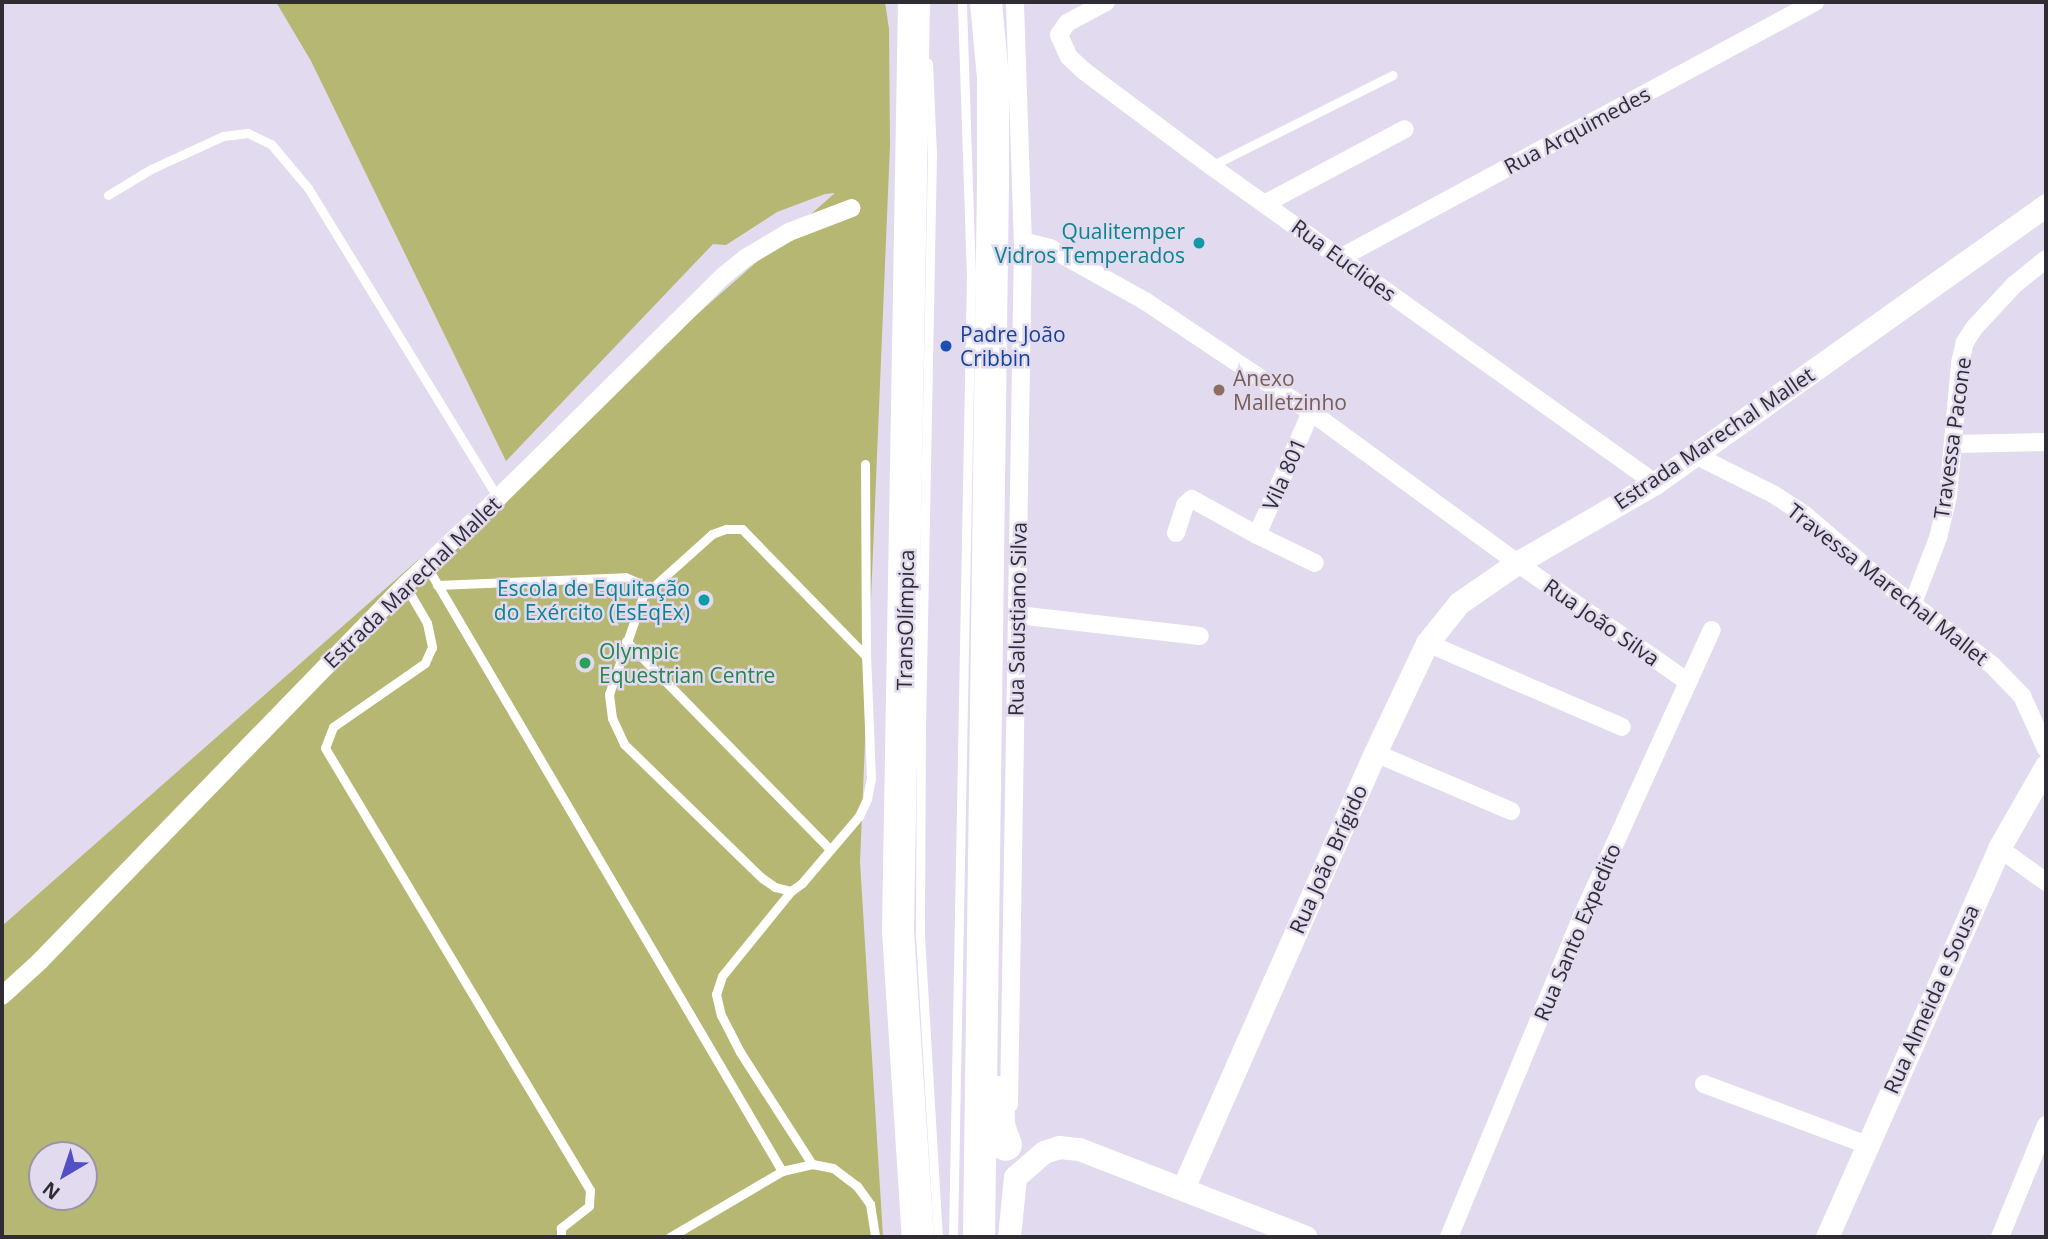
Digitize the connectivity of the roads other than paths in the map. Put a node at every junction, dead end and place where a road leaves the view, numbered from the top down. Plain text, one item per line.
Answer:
1 (914, 2) edge
2 (962, 2) edge
3 (986, 2) edge
4 (1015, 2) edge
5 (1106, 2) edge
6 (1815, 2) edge
7 (928, 55) dead end
8 (1393, 75) dead end
9 (1405, 129) dead end
10 (1211, 166) junction
11 (108, 195) dead end
12 (1266, 203) junction
13 (2046, 205) edge
14 (852, 208) dead end
15 (1023, 245) junction
16 (1340, 258) junction
17 (2046, 259) edge
18 (1311, 412) junction
19 (2046, 442) edge
20 (1955, 444) junction
21 (1695, 455) junction
22 (865, 464) dead end
23 (1655, 483) junction
24 (498, 498) junction
25 (1176, 533) dead end
26 (1258, 535) junction
27 (1315, 562) dead end
28 (1517, 563) junction
29 (426, 565) junction
30 (437, 584) junction
31 (404, 585) junction
32 (643, 596) junction
33 (1913, 603) junction
34 (1018, 615) junction
35 (1712, 629) dead end
36 (1200, 636) dead end
37 (626, 641) junction
38 (1427, 643) junction
39 (866, 656) junction
40 (988, 657) junction
41 (1687, 681) junction
42 (1622, 727) dead end
43 (2046, 749) edge
44 (1375, 753) junction
45 (2046, 766) edge
46 (1511, 811) dead end
47 (1999, 848) junction
48 (830, 849) junction
49 (2046, 882) edge
50 (791, 891) junction
51 (2, 996) edge
52 (1704, 1084) dead end
53 (918, 1089) junction
54 (2046, 1125) edge
55 (1006, 1145) junction
56 (1867, 1145) junction
57 (812, 1164) junction
58 (782, 1171) junction
59 (1183, 1188) junction
60 (999, 1236) edge
61 (561, 1237) edge
62 (670, 1237) edge
63 (875, 1237) edge
64 (918, 1237) edge
65 (938, 1237) edge
66 (953, 1237) edge
67 (1304, 1237) edge
68 (1449, 1237) edge
69 (1828, 1237) edge
70 (2000, 1237) edge

1 - 53 highway, TransOlímpica
2 - 66 lane
3 - 40 highway
4 - 15 street, Rua Salustiano Silva
5 - 10 street, Rua Euclides
6 - 16 street, Rua Arquimedes
7 - 53 lane, TransOlímpica
8 - 10 lane
9 - 12 street
10 - 12 street, Rua Euclides
11 - 24 lane
12 - 16 street, Rua Euclides
13 - 21 street, Estrada Marechal Mallet
14 - 24 street, Estrada Marechal Mallet
15 - 18 street
15 - 34 street, Rua Salustiano Silva
16 - 23 street, Rua Euclides
17 - 20 street, Travessa Pacone
18 - 26 street, Vila 801
18 - 28 street
19 - 20 street
20 - 33 street, Travessa Pacone
21 - 23 street, Estrada Marechal Mallet
21 - 33 street, Travessa Marechal Mallet
22 - 39 lane
23 - 28 street, Estrada Marechal Mallet
24 - 29 street, Estrada Marechal Mallet
25 - 26 street, Vila 801
26 - 27 street, Vila 801
28 - 38 street, Rua João Brígido
28 - 41 street, Rua João Silva
29 - 30 lane
29 - 31 street, Estrada Marechal Mallet
30 - 32 lane
30 - 58 lane
31 - 51 street, Estrada Marechal Mallet
31 - 61 lane
32 - 37 lane
32 - 39 lane
33 - 43 street, Travessa Marechal Mallet
34 - 36 street
34 - 55 street, Rua Salustiano Silva
35 - 41 street, Rua Santo Expedito
37 - 48 lane
37 - 50 lane
38 - 42 street
38 - 44 street, Rua João Brígido
39 - 48 lane
40 - 55 highway
40 - 60 highway
41 - 68 street, Rua Santo Expedito
44 - 46 street
44 - 59 street, Rua João Brígido
45 - 47 street, Rua Almeida e Sousa
47 - 49 street
47 - 56 street, Rua Almeida e Sousa
48 - 50 lane
50 - 57 lane
52 - 56 street
53 - 64 highway, TransOlímpica
53 - 65 lane, TransOlímpica
54 - 70 street
55 - 60 street, Rua Salustiano Silva
56 - 69 street, Rua Almeida e Sousa
57 - 58 lane
57 - 63 lane
58 - 62 lane
59 - 60 street
59 - 67 street

